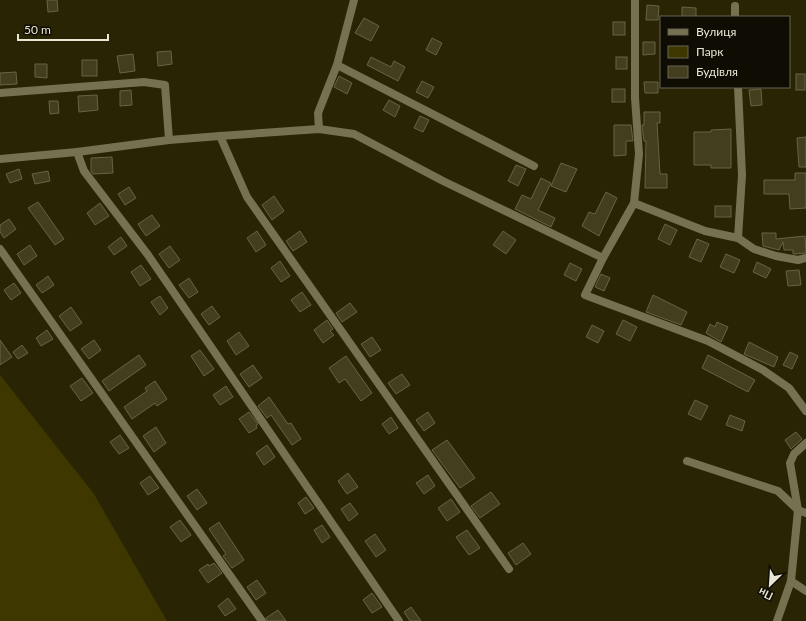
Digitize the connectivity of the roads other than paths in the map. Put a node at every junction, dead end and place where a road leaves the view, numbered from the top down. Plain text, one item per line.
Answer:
1 (354, 0) edge
2 (636, 0) edge
3 (735, 6) dead end
4 (735, 16) edge
5 (337, 65) junction
6 (738, 88) edge
7 (0, 93) edge
8 (319, 129) junction
9 (220, 136) junction
10 (169, 140) junction
11 (76, 152) junction
12 (0, 159) edge
13 (534, 166) dead end
14 (634, 203) junction
15 (738, 238) junction
16 (0, 249) edge
17 (603, 258) junction
18 (806, 258) edge
19 (806, 411) edge
20 (806, 443) edge
21 (687, 461) dead end
22 (802, 512) edge
23 (509, 569) dead end
24 (791, 581) junction
25 (806, 591) edge
26 (262, 621) edge
27 (399, 621) edge
28 (777, 621) edge

1 - 5 street
2 - 14 street
3 - 4 street
5 - 8 street
5 - 13 street
6 - 15 street
7 - 10 street
8 - 9 street
8 - 17 street
9 - 10 street
9 - 23 street
10 - 11 street
11 - 12 street
11 - 27 street
14 - 15 street
14 - 17 street
15 - 18 street
16 - 26 street
17 - 19 street
20 - 22 street
21 - 22 street
22 - 24 street
24 - 25 street
24 - 28 street

